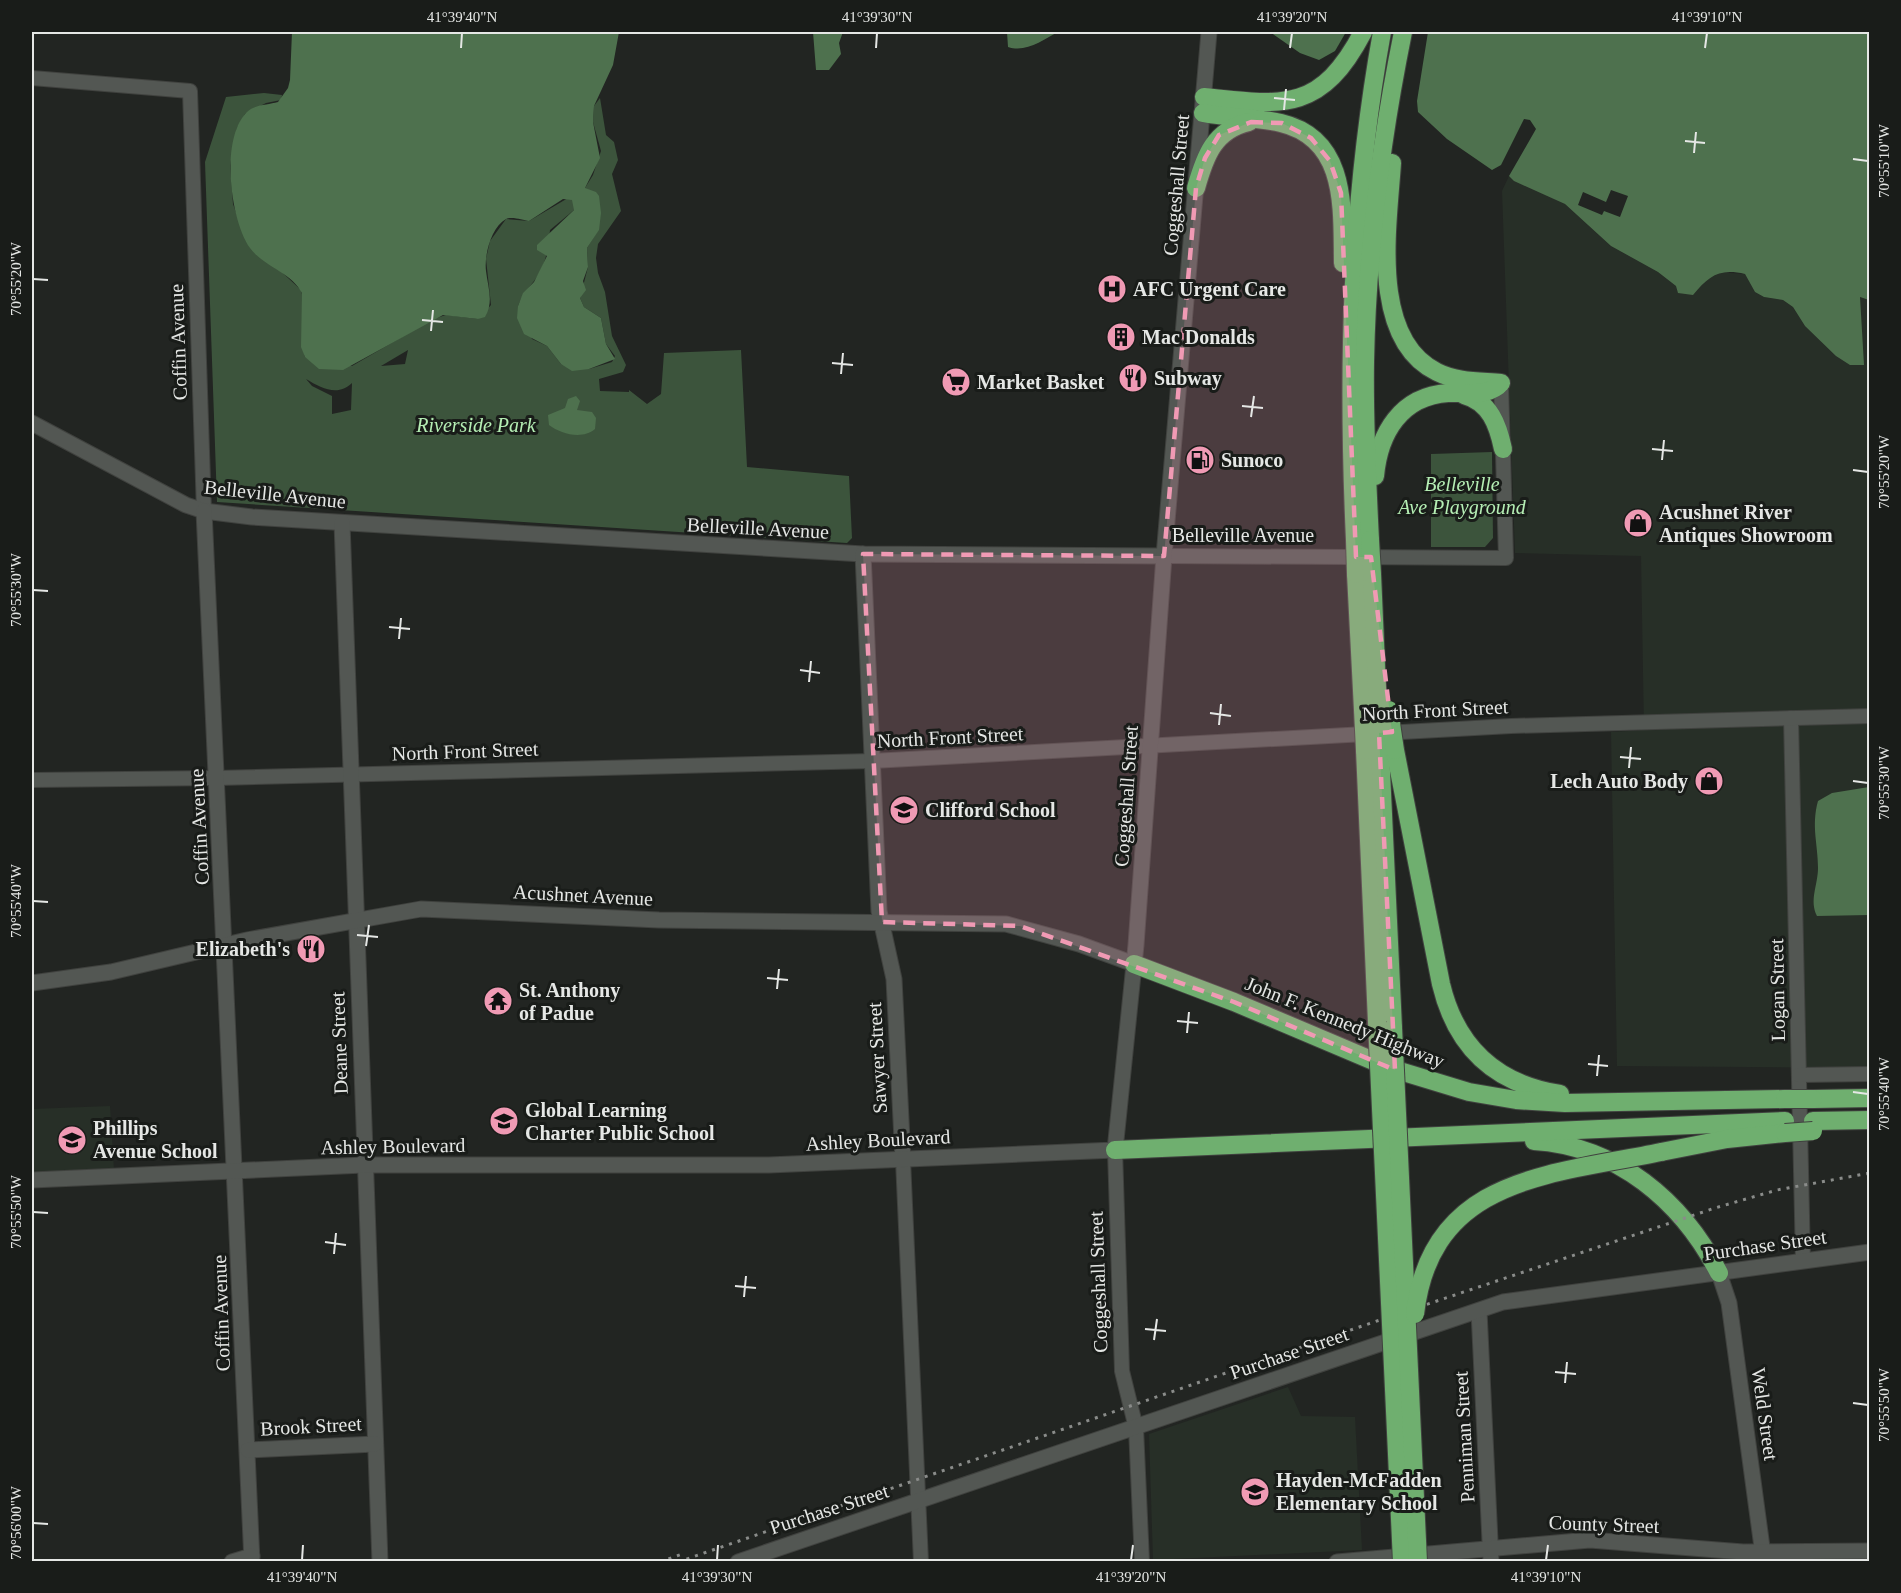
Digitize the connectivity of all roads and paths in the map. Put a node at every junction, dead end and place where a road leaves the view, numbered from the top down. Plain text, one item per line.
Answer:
1 (1209, 32) edge
2 (1363, 32) edge
3 (1382, 32) edge
4 (1403, 35) edge
5 (32, 78) edge
6 (1203, 105) junction
7 (1268, 121) junction
8 (1196, 188) junction
9 (1501, 383) junction
10 (1454, 393) junction
11 (1350, 412) junction
12 (32, 423) edge
13 (1503, 449) junction
14 (204, 511) junction
15 (342, 523) junction
16 (1363, 540) junction
17 (863, 554) junction
18 (1164, 556) junction
19 (1364, 574) junction
20 (1377, 710) junction
21 (1869, 716) edge
22 (1791, 718) junction
23 (1150, 746) junction
24 (1380, 750) junction
25 (872, 761) junction
26 (350, 773) junction
27 (218, 778) junction
28 (32, 780) edge
29 (356, 920) junction
30 (882, 922) junction
31 (226, 945) junction
32 (1134, 964) junction
33 (32, 983) edge
34 (1385, 1025) junction
35 (1869, 1074) edge
36 (1799, 1075) junction
37 (1869, 1098) edge
38 (1630, 1102) junction
39 (1869, 1120) edge
40 (1813, 1126) junction
41 (1785, 1127) junction
42 (1869, 1127) edge
43 (1448, 1135) junction
44 (1115, 1150) junction
45 (903, 1160) junction
46 (364, 1165) junction
47 (236, 1170) junction
48 (32, 1180) edge
49 (1869, 1252) edge
50 (1803, 1261) junction
51 (1719, 1273) junction
52 (1479, 1311) junction
53 (1410, 1388) junction
54 (1136, 1428) junction
55 (375, 1444) junction
56 (248, 1450) junction
57 (918, 1502) junction
58 (1869, 1551) edge
59 (1491, 1555) edge
60 (1763, 1557) edge
61 (252, 1559) edge
62 (1372, 1560) edge
63 (232, 1562) edge
64 (380, 1562) edge
65 (738, 1562) edge
66 (921, 1562) edge
67 (1142, 1562) edge
68 (1337, 1562) edge
69 (1402, 1562) edge
70 (1418, 1562) edge

1 - 6 main road, Coggeshall Street
2 - 6 highway
3 - 11 highway
4 - 9 highway
4 - 16 highway
5 - 14 street, Coffin Avenue
6 - 7 highway
6 - 8 main road, Coggeshall Street
7 - 8 highway
7 - 11 highway
8 - 18 main road, Coggeshall Street
9 - 10 highway
9 - 13 street
10 - 13 highway
10 - 16 highway
11 - 16 highway
12 - 14 main road, Belleville Avenue
13 - 18 street, Belleville Avenue
14 - 15 main road, Belleville Avenue
14 - 27 main road, Coffin Avenue
15 - 17 main road, Belleville Avenue
15 - 26 main road, Deane Street
16 - 19 highway, bridge
17 - 18 main road, Belleville Avenue
17 - 25 main road, Sawyer Street
18 - 23 main road, Coggeshall Street
19 - 20 highway
19 - 20 highway
20 - 24 highway, bridge
20 - 24 highway, bridge
21 - 22 street, North Front Street
22 - 23 street, North Front Street
22 - 36 street, Logan Street
23 - 25 street, North Front Street
23 - 32 main road, Coggeshall Street
24 - 34 highway
24 - 38 highway
25 - 26 street, North Front Street
25 - 30 main road, Sawyer Street
26 - 27 street, North Front Street
26 - 29 main road, Deane Street
27 - 28 street, North Front Street
27 - 31 main road, Coffin Avenue
29 - 30 main road, Acushnet Avenue
29 - 31 main road, Acushnet Avenue
29 - 46 main road, Deane Street
30 - 32 main road, Acushnet Avenue
30 - 45 main road, Sawyer Street
31 - 33 main road, Acushnet Avenue
31 - 47 main road, Coffin Avenue
32 - 38 highway, John F. Kennedy Highway
32 - 44 main road, Coggeshall Street
34 - 53 highway, bridge
34 - 69 highway, bridge
35 - 36 street
36 - 50 street, Logan Street
37 - 38 highway, John F. Kennedy Highway, bridge
39 - 40 highway
40 - 41 highway
40 - 42 highway
41 - 43 highway
41 - 53 highway, bridge
43 - 44 highway
43 - 51 highway
44 - 45 main road, Ashley Boulevard
44 - 54 street, Coggeshall Street
45 - 46 main road, Ashley Boulevard
45 - 57 street, Sawyer Street
46 - 47 main road, Ashley Boulevard
46 - 55 main road, Deane Street
47 - 48 main road, Ashley Boulevard
47 - 56 main road, Coffin Avenue
49 - 50 main road, Purchase Street
50 - 51 main road, Purchase Street
51 - 52 main road, Purchase Street
51 - 60 main road, Weld Street
52 - 54 main road, Purchase Street
52 - 59 main road, Penniman Street
53 - 70 highway, bridge
54 - 57 main road, Purchase Street
54 - 67 street, Coggeshall Street
55 - 56 main road, Brook Street
55 - 64 main road, Deane Street
56 - 61 main road, Coffin Avenue
57 - 65 main road, Purchase Street
57 - 66 street, Sawyer Street
58 - 60 main road, County Street
59 - 60 main road, County Street
59 - 62 main road, County Street
61 - 63 main road
62 - 68 main road, County Street

